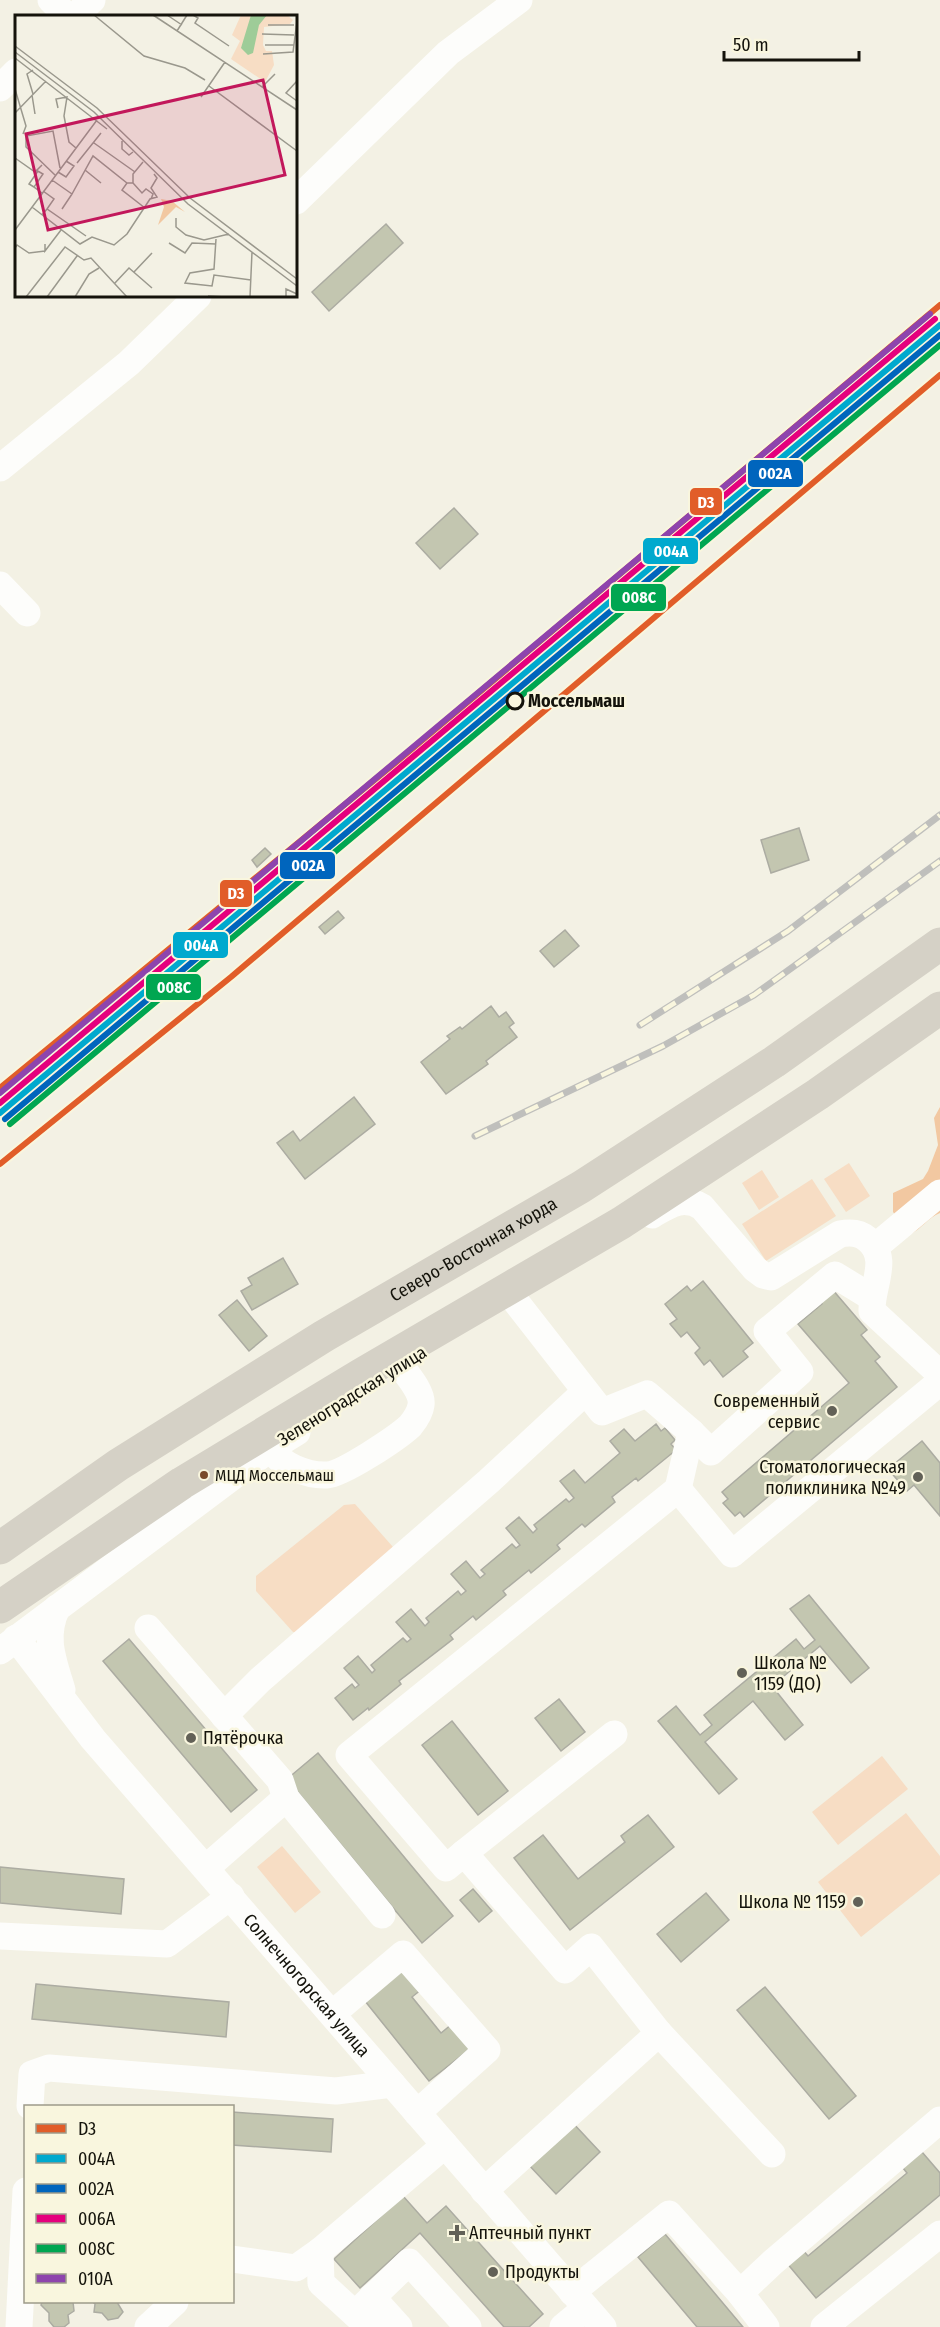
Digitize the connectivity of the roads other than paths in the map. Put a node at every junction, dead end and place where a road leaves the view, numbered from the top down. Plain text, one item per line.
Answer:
1 (51, 0) edge
2 (92, 0) edge
3 (519, 0) edge
4 (66, 15) edge
5 (76, 15) edge
6 (15, 73) edge
7 (0, 88) edge
8 (297, 200) edge
9 (197, 297) edge
10 (0, 468) edge
11 (0, 585) edge
12 (27, 613) dead end
13 (940, 944) edge
14 (940, 1008) edge
15 (940, 1193) edge
16 (875, 1247) junction
17 (871, 1297) junction
18 (511, 1299) junction
19 (400, 1365) junction
20 (940, 1374) edge
21 (940, 1382) edge
22 (585, 1392) junction
23 (691, 1432) junction
24 (271, 1448) junction
25 (678, 1490) junction
26 (0, 1548) edge
27 (0, 1607) edge
28 (57, 1608) junction
29 (148, 1628) dead end
30 (8, 1644) edge
31 (66, 1703) junction
32 (224, 1716) junction
33 (614, 1734) dead end
34 (286, 1798) junction
35 (465, 1853) junction
36 (206, 1868) junction
37 (231, 1896) junction
38 (382, 1915) dead end
39 (0, 1936) edge
40 (332, 2014) junction
41 (659, 2032) junction
42 (392, 2084) junction
43 (30, 2105) edge
44 (417, 2113) junction
45 (936, 2131) edge
46 (445, 2145) junction
47 (772, 2154) dead end
48 (484, 2191) junction
49 (24, 2230) edge
50 (940, 2234) edge
51 (320, 2252) junction
52 (234, 2259) edge
53 (740, 2293) junction
54 (173, 2303) edge
55 (587, 2309) edge
56 (365, 2313) edge
57 (843, 2322) edge
58 (19, 2327) edge
59 (148, 2327) edge
60 (399, 2327) edge
61 (468, 2327) edge
62 (564, 2327) edge
63 (766, 2327) edge

1 - 4 street
2 - 5 street
3 - 8 street
6 - 7 street
9 - 10 street
11 - 12 street
13 - 26 main road, Северо-Восточная хорда
14 - 27 main road
15 - 16 street
16 - 17 street
16 - 18 street, Зеленоградская улица
17 - 20 street
17 - 23 street
18 - 19 street, Зеленоградская улица
18 - 22 street
19 - 24 street, Зеленоградская улица
19 - 24 street
21 - 25 street
22 - 23 street
22 - 32 street
23 - 25 street
24 - 28 street, Зеленоградская улица
25 - 35 street
28 - 30 street, Зеленоградская улица
28 - 31 street
29 - 32 street
30 - 31 street, Солнечногорская улица
31 - 36 street, Солнечногорская улица
32 - 34 street
33 - 35 street
34 - 36 street
34 - 38 street
35 - 41 street
36 - 37 street, Солнечногорская улица
37 - 39 street
37 - 40 street, Солнечногорская улица
40 - 42 street, Солнечногорская улица
40 - 44 street
41 - 47 street
41 - 48 street
42 - 43 street
42 - 44 street, Солнечногорская улица
44 - 46 street, Солнечногорская улица
45 - 53 street
46 - 48 street, Солнечногорская улица
46 - 51 street
48 - 55 street, Солнечногорская улица
49 - 58 street
50 - 57 street
51 - 52 street
51 - 56 street
53 - 55 street
53 - 63 street
54 - 59 street
55 - 62 street
56 - 60 street
56 - 61 street

